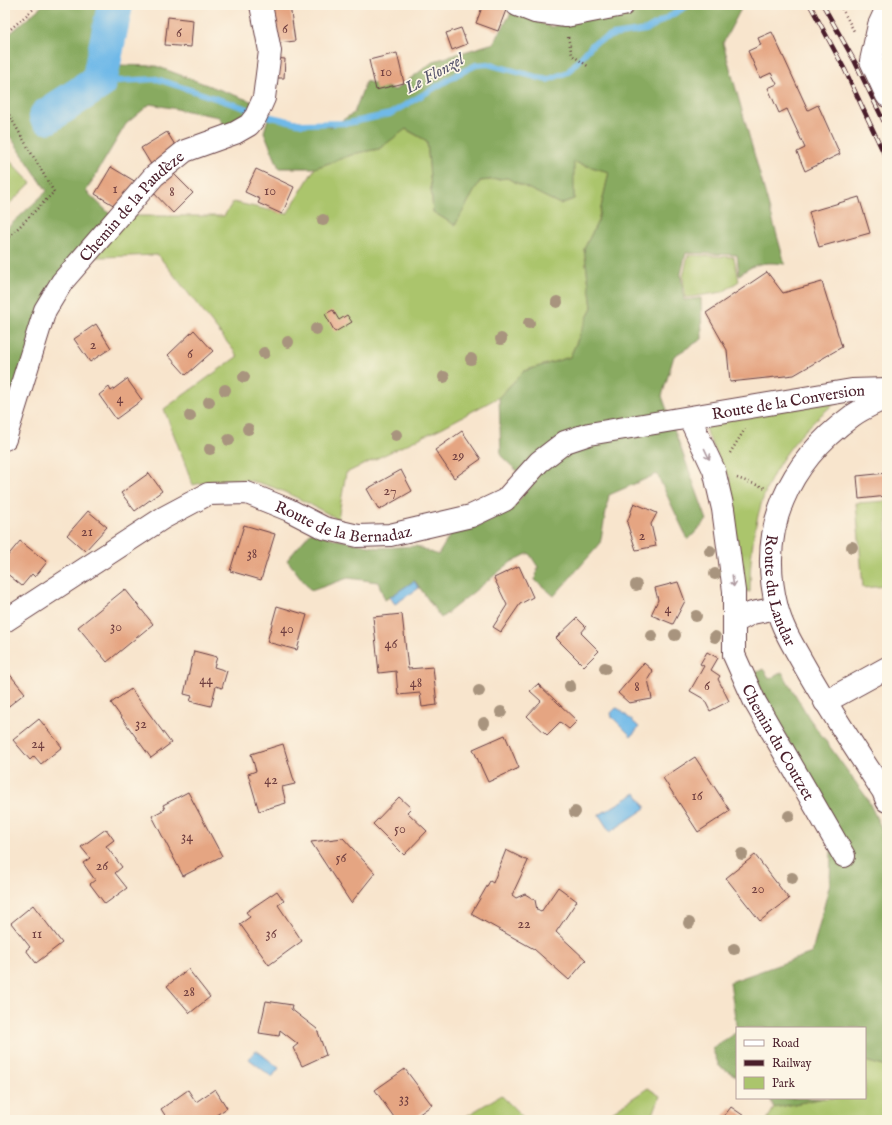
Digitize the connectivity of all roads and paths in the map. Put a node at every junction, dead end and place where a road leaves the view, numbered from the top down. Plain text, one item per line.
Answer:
1 (38, 5) edge
2 (261, 5) edge
3 (517, 5) edge
4 (622, 5) edge
5 (887, 8) edge
6 (5, 34) edge
7 (572, 55) dead end
8 (589, 67) dead end
9 (887, 96) edge
10 (5, 108) edge
11 (5, 241) edge
12 (887, 389) edge
13 (887, 397) edge
14 (690, 419) junction
15 (749, 423) dead end
16 (5, 440) edge
17 (714, 470) junction
18 (769, 488) dead end
19 (777, 608) junction
20 (5, 621) edge
21 (735, 622) junction
22 (887, 668) edge
23 (825, 702) junction
24 (887, 801) edge
25 (844, 856) dead end

1 - 6 path
2 - 16 street, Chemin de la Paudèze
3 - 4 street
5 - 9 street
7 - 8 path
10 - 11 path
12 - 14 street, Route de la Conversion
13 - 19 street, Route du Landar
14 -> 17 street, Chemin du Coutzet
14 - 20 street, Route de la Bernadaz
15 - 17 path
17 - 18 path
17 -> 21 street, Chemin du Coutzet
19 - 21 street
19 - 23 street, Route du Landar
21 - 25 street, Chemin du Coutzet
22 - 23 street
23 - 24 street

